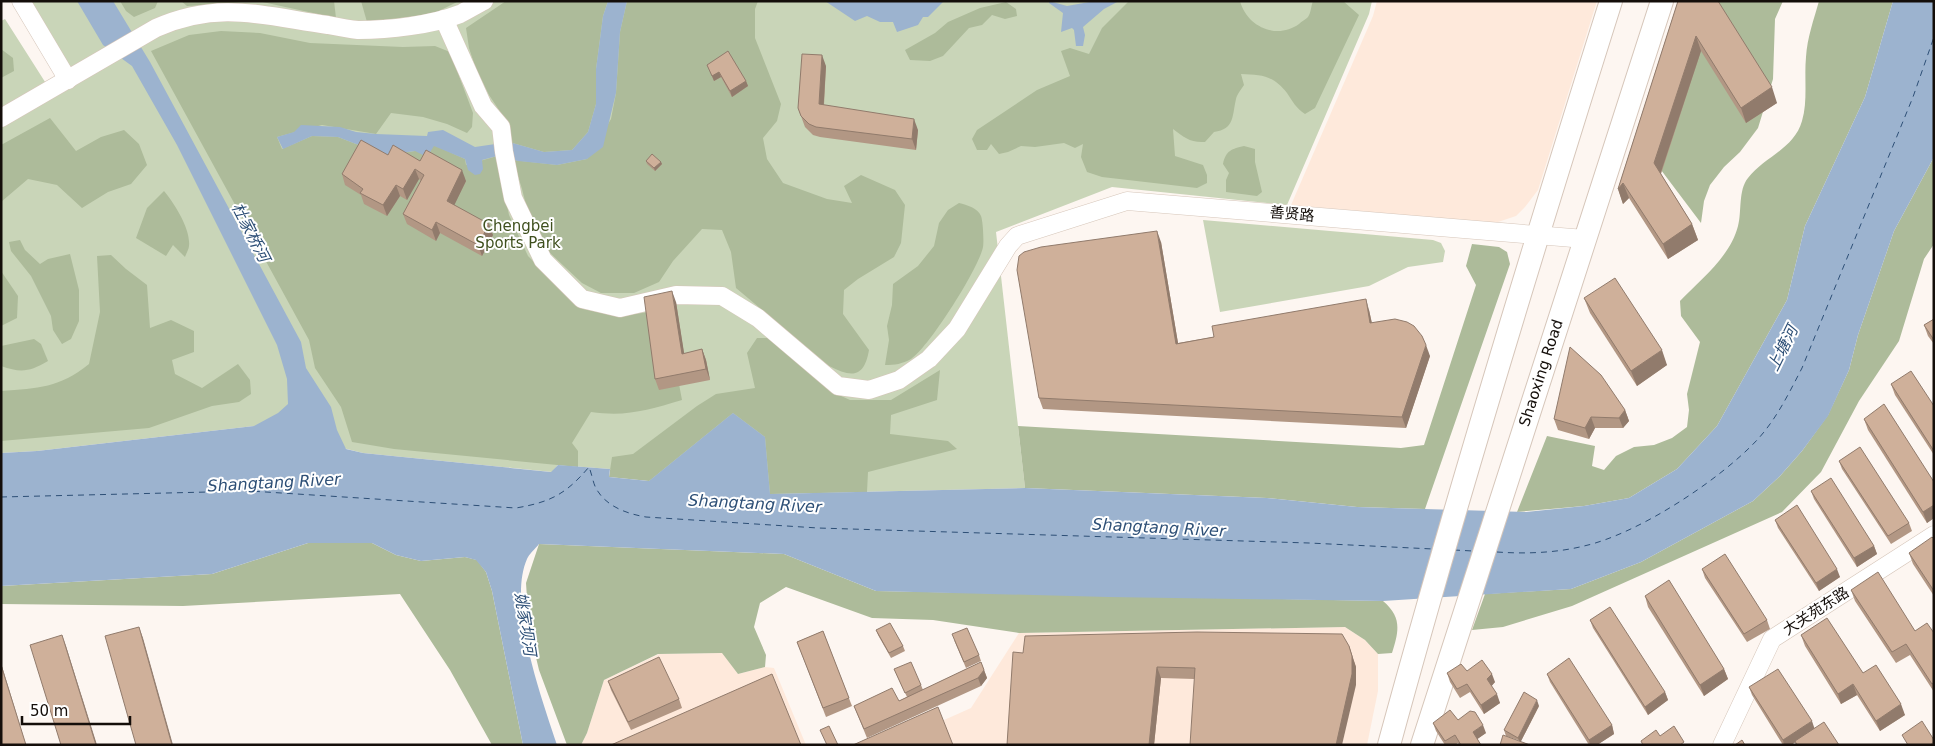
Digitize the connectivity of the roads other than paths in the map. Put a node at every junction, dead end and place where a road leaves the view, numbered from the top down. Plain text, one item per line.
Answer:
1 (21, 1) edge
2 (484, 1) edge
3 (1611, 1) edge
4 (1662, 1) edge
5 (444, 19) junction
6 (68, 80) junction
7 (1, 118) edge
8 (1537, 234) junction
9 (1585, 239) junction
10 (1934, 535) edge
11 (1389, 745) edge
12 (1422, 745) edge
13 (1722, 745) edge

1 - 6 street
2 - 5 street
3 - 8 main road
4 - 9 main road, Shaoxing Road
5 - 6 street
5 - 8 street, 善贤路
6 - 7 street
8 - 9 street, 善贤路
8 - 11 main road
9 - 12 main road, Shaoxing Road
10 - 13 street, 大关苑东路

